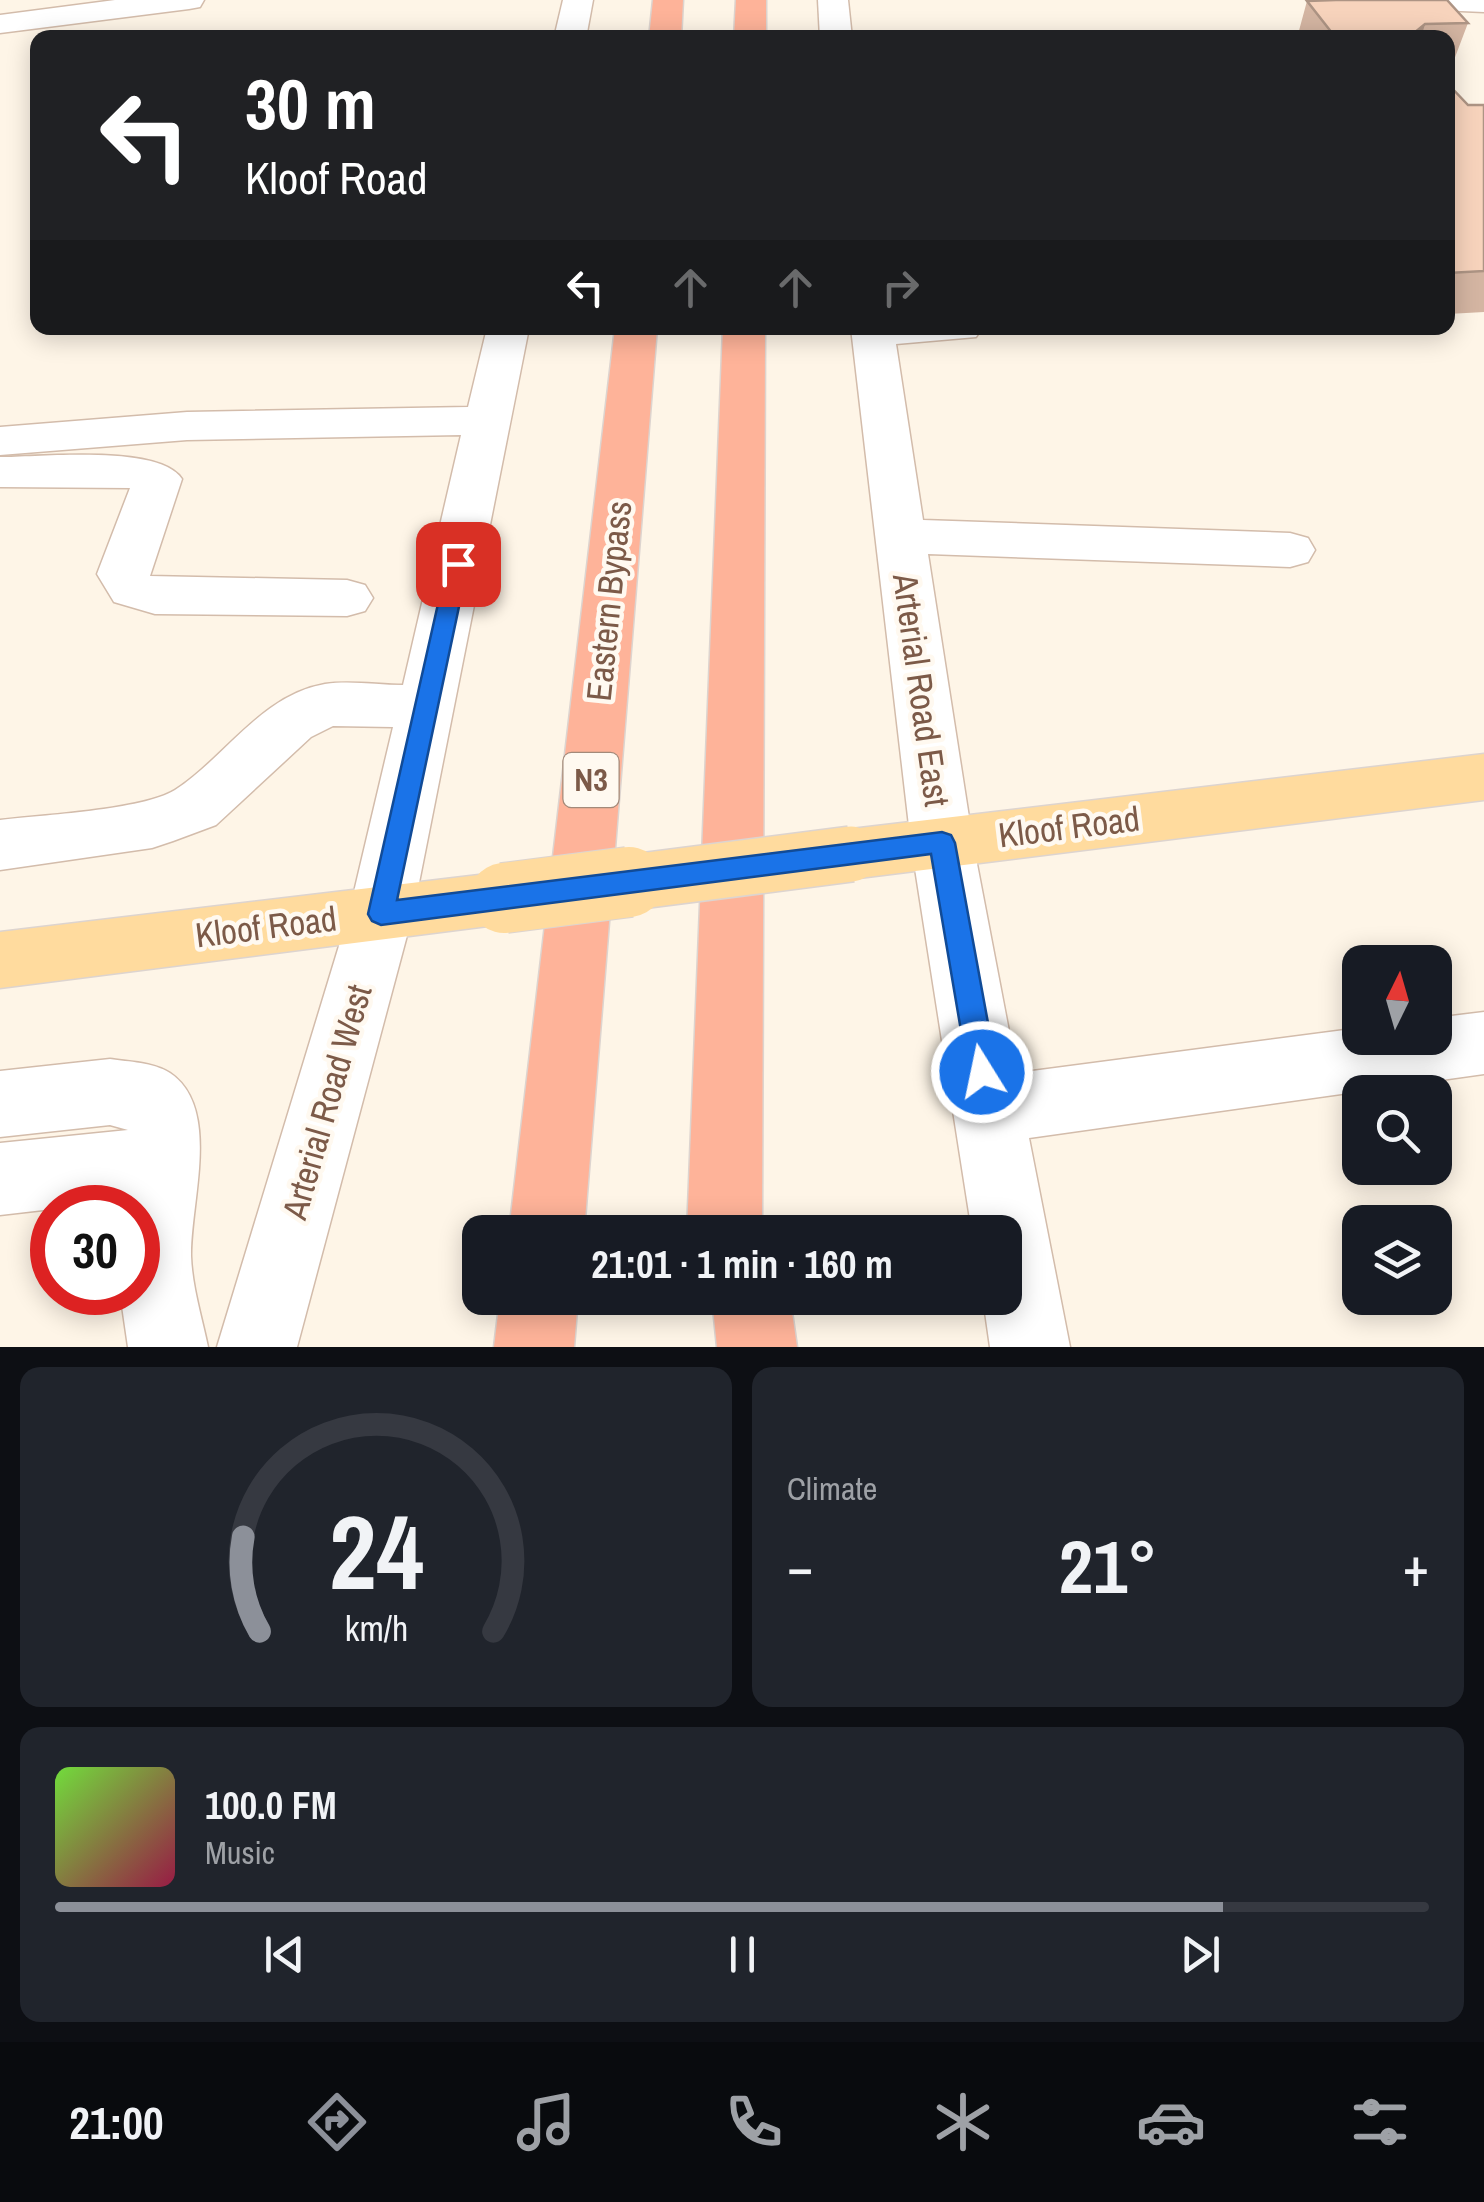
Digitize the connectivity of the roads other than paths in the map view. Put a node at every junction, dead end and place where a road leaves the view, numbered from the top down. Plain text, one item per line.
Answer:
1 (189, 0) edge
2 (578, 0) edge
3 (668, 0) edge
4 (751, 0) edge
5 (832, 0) edge
6 (0, 24) edge
7 (572, 30) edge
8 (666, 30) edge
9 (750, 30) edge
10 (835, 30) edge
11 (506, 335) edge
12 (635, 335) edge
13 (744, 335) edge
14 (873, 335) edge
15 (488, 421) junction
16 (0, 441) edge
17 (70, 453) junction
18 (0, 472) edge
19 (900, 536) junction
20 (1290, 550) dead end
21 (347, 598) dead end
22 (426, 706) junction
23 (1484, 777) edge
24 (942, 843) junction
25 (0, 845) edge
26 (381, 914) junction
27 (0, 960) edge
28 (1484, 1043) edge
29 (728, 1071) junction
30 (0, 1104) edge
31 (989, 1110) junction
32 (162, 1161) junction
33 (0, 1179) edge
34 (548, 1215) edge
35 (726, 1215) edge
36 (743, 1215) edge
37 (537, 1315) edge
38 (724, 1315) edge
39 (753, 1315) edge
40 (168, 1347) edge
41 (257, 1347) edge
42 (534, 1347) edge
43 (724, 1347) edge
44 (756, 1347) edge
45 (1030, 1347) edge

1 - 6 street
2 - 7 street
3 - 8 highway
4 - 9 highway
5 - 10 street
11 - 15 street, Arterial Road West
12 - 34 highway, Eastern Bypass / N3
13 - 29 highway
14 - 19 street, Arterial Road East
15 - 17 street
15 - 22 street, Arterial Road West
16 - 17 street
17 - 18 street
17 - 21 street
19 - 20 street
19 - 24 street, Arterial Road East
22 - 25 street
22 - 26 street, Arterial Road West
23 - 24 main road, Kloof Road
24 - 26 main road, Kloof Road, bridge
24 - 31 street, Arterial Road East
26 - 27 main road, Kloof Road
26 - 41 street, Arterial Road West
28 - 31 street
29 - 35 highway
29 - 36 highway
30 - 32 street
31 - 45 street, Arterial Road East
32 - 33 street
32 - 40 street
37 - 42 highway
38 - 43 highway
39 - 44 highway

